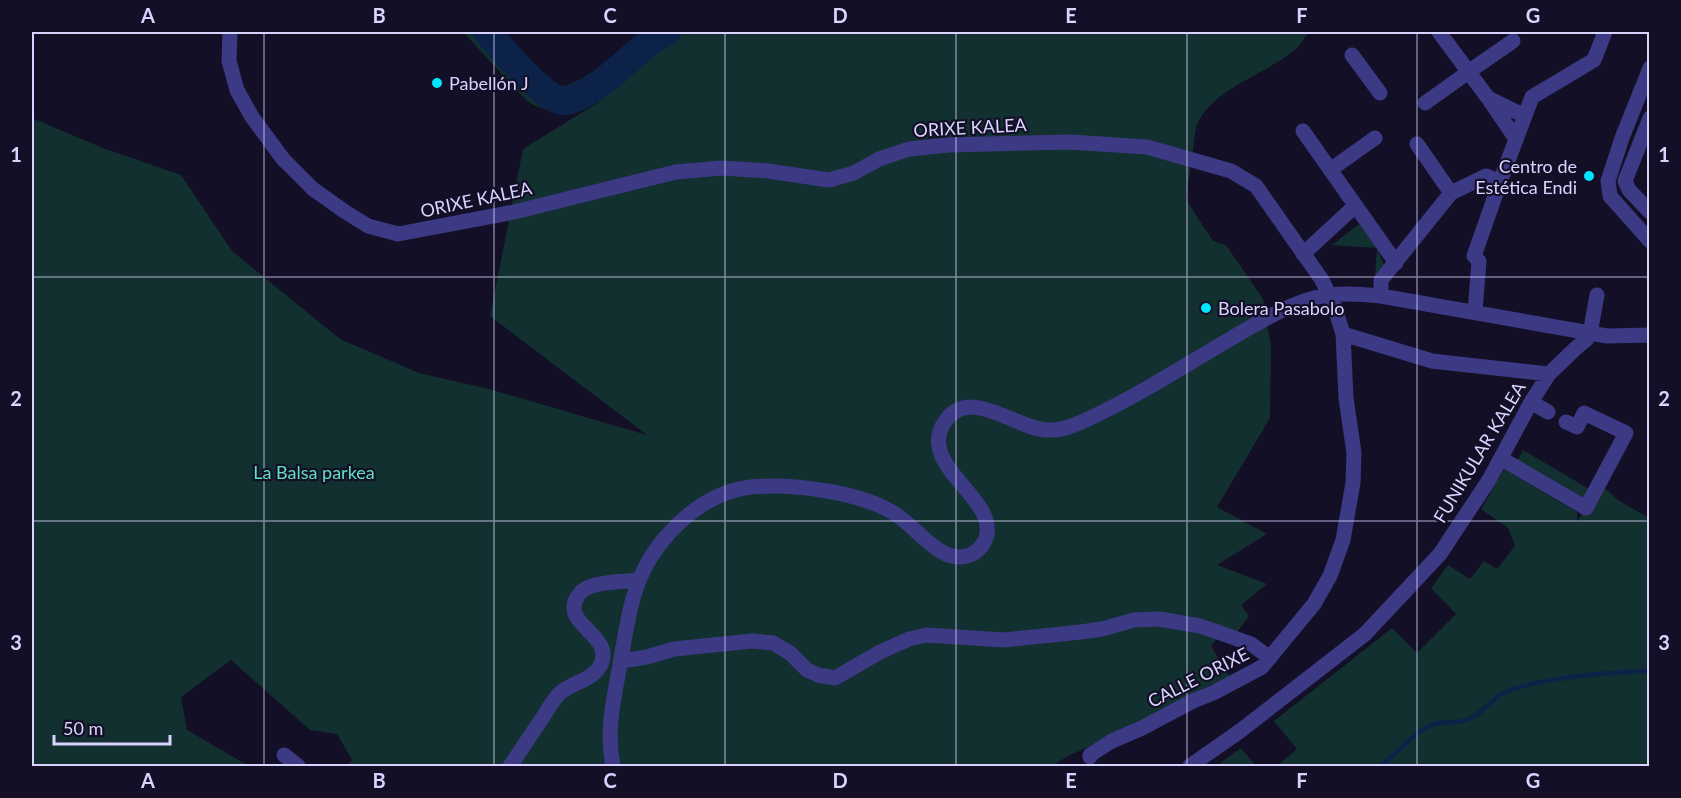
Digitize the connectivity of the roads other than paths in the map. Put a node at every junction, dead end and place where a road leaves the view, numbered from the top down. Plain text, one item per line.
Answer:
1 (230, 32) edge
2 (1439, 32) edge
3 (1605, 32) edge
4 (1513, 41) dead end
5 (1352, 54) dead end
6 (1650, 68) edge
7 (1380, 93) dead end
8 (1488, 98) junction
9 (1425, 103) dead end
10 (1525, 116) junction
11 (1650, 118) edge
12 (1303, 131) dead end
13 (1374, 138) dead end
14 (1516, 139) junction
15 (1417, 144) dead end
16 (1330, 170) junction
17 (1500, 182) junction
18 (1451, 193) junction
19 (1355, 206) junction
20 (1650, 212) edge
21 (1650, 240) edge
22 (1303, 254) junction
23 (1396, 263) junction
24 (1597, 295) dead end
25 (1329, 296) junction
26 (1381, 296) junction
27 (1475, 312) junction
28 (1343, 334) junction
29 (1590, 334) junction
30 (1650, 335) edge
31 (1549, 374) junction
32 (1531, 402) junction
33 (1548, 412) dead end
34 (1566, 422) dead end
35 (1502, 459) junction
36 (639, 580) junction
37 (1270, 658) junction
38 (621, 661) junction
39 (284, 754) dead end
40 (1090, 757) dead end
41 (298, 766) edge
42 (510, 766) edge
43 (613, 766) edge
44 (1190, 766) edge

1 - 22 street, ORIXE KALEA
2 - 8 street
3 - 10 street
4 - 9 street
5 - 7 street
6 - 21 street
8 - 10 street
8 - 14 street
10 - 14 street
11 - 20 street
12 - 16 street
13 - 16 street
14 - 17 street
15 - 18 street
16 - 19 street
17 - 18 street
17 - 27 street
18 - 23 street
19 - 22 street
19 - 23 street
22 - 25 street, ORIXE KALEA
23 - 26 street
24 - 29 street
25 - 26 street
25 - 28 street, ORIXE KALEA
25 - 36 street
26 - 27 street
27 - 29 street
28 - 31 street
28 - 37 street, CALLE ORIXE
29 - 30 street
29 - 31 street, FUNIKULAR KALEA
31 - 32 street, FUNIKULAR KALEA
32 - 33 street
32 - 35 street, FUNIKULAR KALEA
34 - 35 street
35 - 44 street, FUNIKULAR KALEA
36 - 38 street
36 - 42 street
37 - 38 street
37 - 40 street, CALLE ORIXE
38 - 43 street
39 - 41 street

